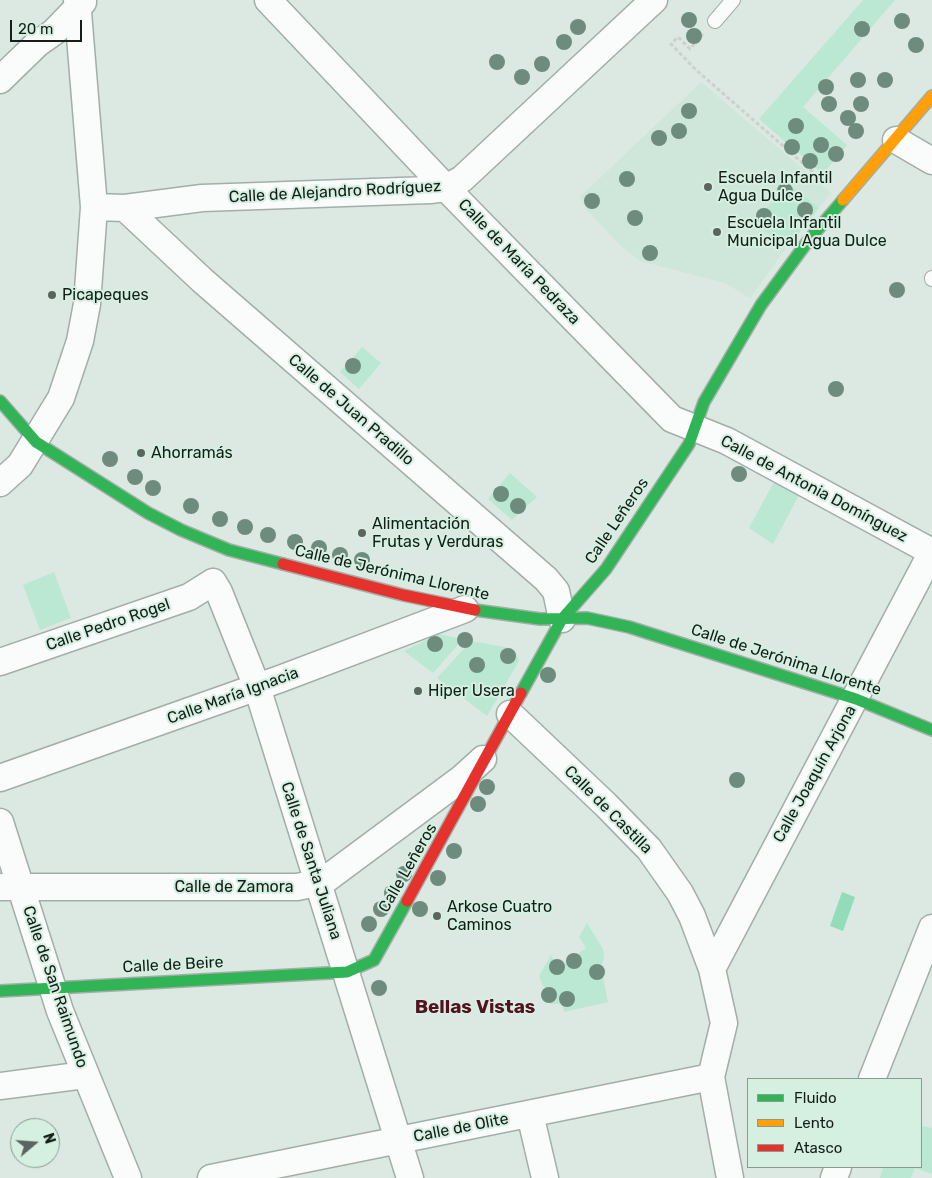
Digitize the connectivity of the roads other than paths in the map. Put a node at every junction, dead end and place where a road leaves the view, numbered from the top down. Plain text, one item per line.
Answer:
1 (268, 0) edge
2 (654, 0) edge
3 (732, 0) edge
4 (80, 3) edge
5 (715, 20) dead end
6 (0, 80) edge
7 (932, 96) edge
8 (896, 140) junction
9 (932, 161) edge
10 (446, 188) junction
11 (94, 207) junction
12 (125, 208) junction
13 (0, 401) edge
14 (694, 428) junction
15 (36, 442) junction
16 (0, 483) edge
17 (229, 550) junction
18 (932, 552) edge
19 (213, 582) junction
20 (465, 609) junction
21 (562, 619) junction
22 (0, 662) edge
23 (257, 687) junction
24 (856, 699) junction
25 (510, 714) junction
26 (932, 730) edge
27 (486, 756) junction
28 (0, 778) edge
29 (422, 806) junction
30 (0, 822) edge
31 (451, 824) junction
32 (317, 883) junction
33 (10, 888) edge
34 (740, 914) junction
35 (692, 916) junction
36 (932, 928) edge
37 (712, 968) junction
38 (347, 972) junction
39 (53, 988) junction
40 (0, 991) edge
41 (85, 1075) junction
42 (711, 1077) junction
43 (872, 1078) edge
44 (0, 1086) edge
45 (530, 1114) junction
46 (398, 1140) junction
47 (269, 1173) edge
48 (128, 1178) edge
49 (211, 1178) edge
50 (410, 1178) edge
51 (545, 1178) edge
52 (730, 1178) edge

1 - 10 street, Calle de María Pedraza
2 - 10 street, Calle de Alejandro Rodríguez
3 - 5 lane
4 - 6 street
4 - 11 street
7 - 8 street, Calle Leñeros
8 - 9 street
8 - 14 street, Calle Leñeros
10 - 12 street, Calle de Alejandro Rodríguez
10 - 14 street, Calle de María Pedraza
11 - 12 street, Calle de Alejandro Rodríguez
11 - 15 street
12 - 21 street, Calle de Juan Pradillo
13 - 15 street, Calle de Jerónima Llorente
14 - 18 street, Calle de Antonia Domínguez
14 - 21 street, Calle Leñeros
15 - 16 street
15 - 17 street, Calle de Jerónima Llorente
17 - 19 street
17 - 20 street, Calle de Jerónima Llorente
18 - 24 street, Calle Joaquín Arjona
19 - 22 street, Calle Pedro Rogel
19 - 23 street, Calle de Santa Juliana
20 - 21 street, Calle de Jerónima Llorente
20 - 23 street, Calle María Ignacia
21 - 24 street, Calle de Jerónima Llorente
21 - 25 street, Calle Leñeros
23 - 28 street, Calle María Ignacia
23 - 32 street, Calle de Santa Juliana
24 - 26 street, Calle de Jerónima Llorente
24 - 34 street, Calle Joaquín Arjona
25 - 27 street, Calle Leñeros
25 - 35 street, Calle de Castilla
27 - 29 street, Calle de Zamora
27 - 31 street, Calle Leñeros
29 - 31 street
29 - 32 street, Calle de Zamora
30 - 33 street, Calle de San Raimundo
31 - 38 street, Calle Leñeros
32 - 33 street, Calle de Zamora
32 - 38 street, Calle de Santa Juliana
33 - 39 street, Calle de San Raimundo
34 - 35 street
34 - 37 street, Calle Joaquín Arjona
35 - 37 street, Calle de Castilla
36 - 43 street
37 - 42 street, Calle de Castilla
38 - 39 street, Calle de Beire
38 - 46 street, Calle de Santa Juliana
39 - 40 street, Calle de Beire
39 - 41 street, Calle de San Raimundo
41 - 44 street
41 - 48 street, Calle de San Raimundo
42 - 45 street, Calle de Olite
42 - 52 street, Calle de Castilla
45 - 46 street, Calle de Olite
45 - 51 street
46 - 47 street, Calle de Olite
46 - 50 street, Calle de Santa Juliana
47 - 49 street, Calle de Olite

